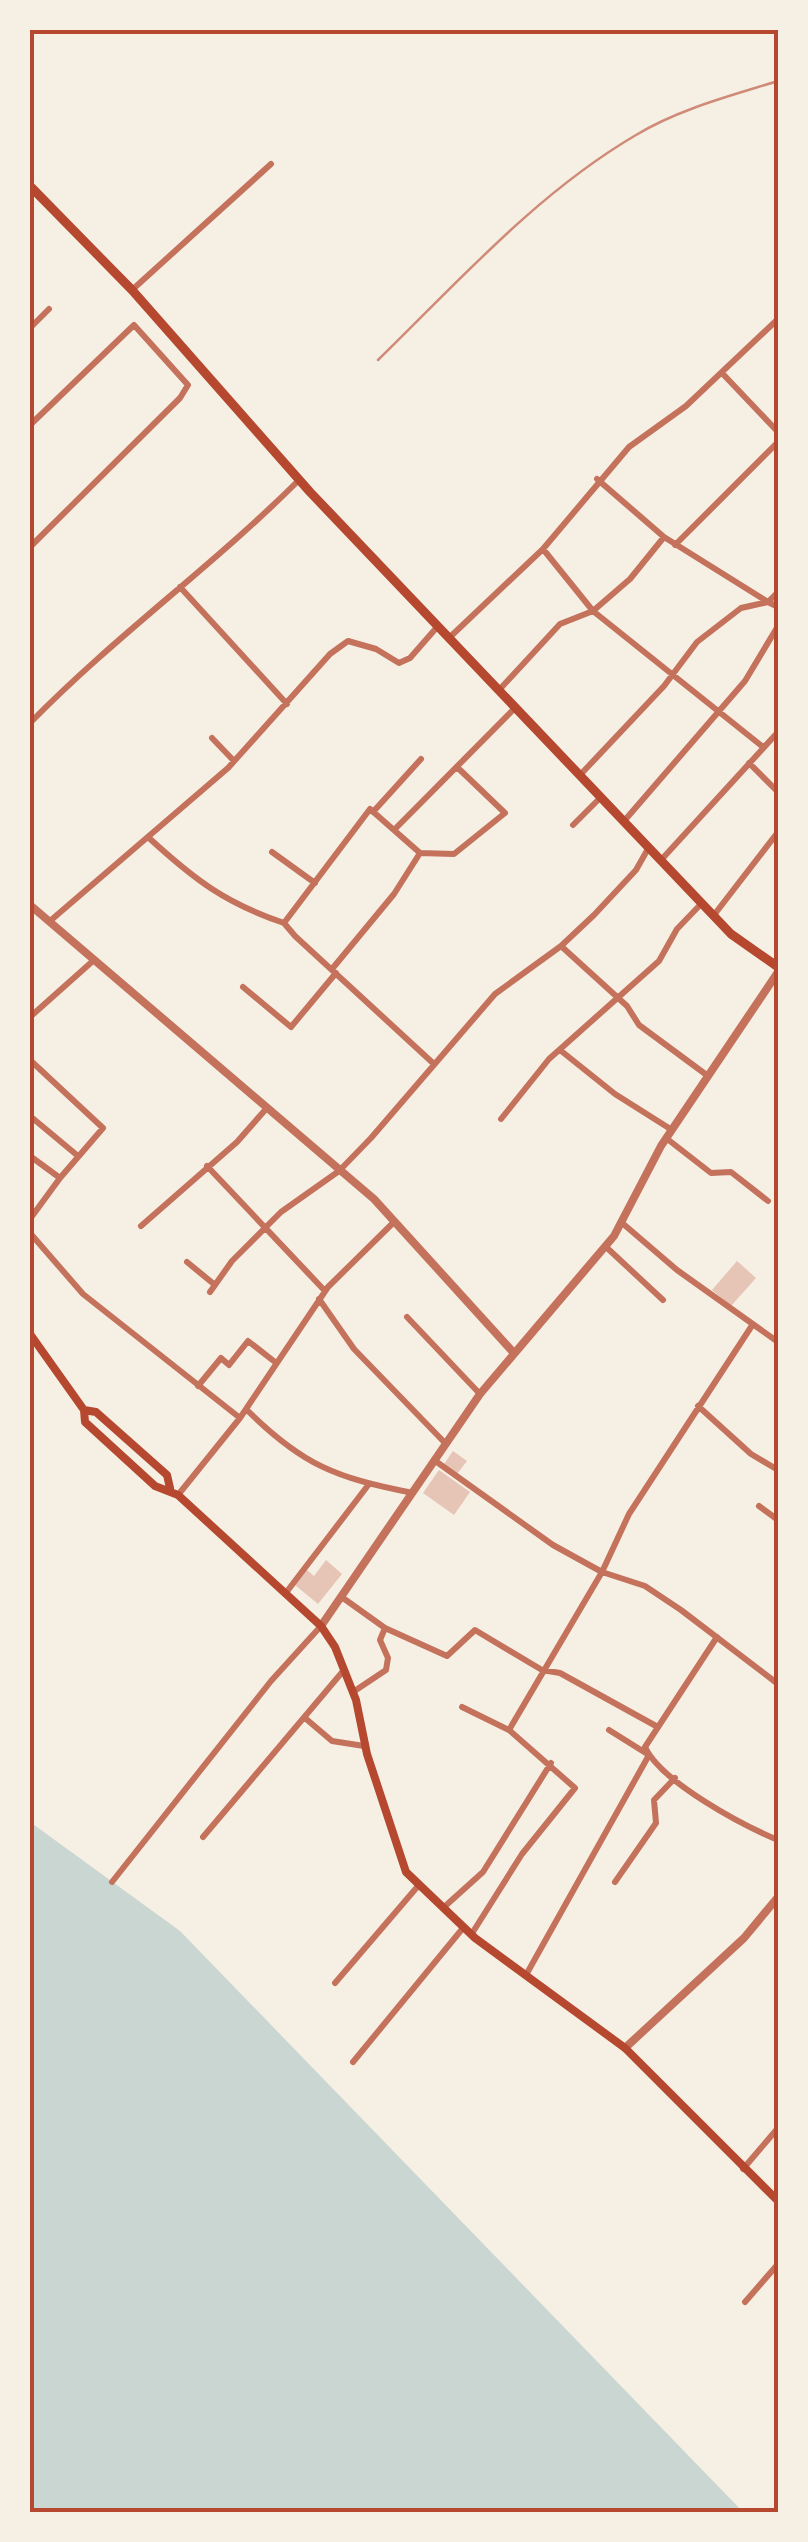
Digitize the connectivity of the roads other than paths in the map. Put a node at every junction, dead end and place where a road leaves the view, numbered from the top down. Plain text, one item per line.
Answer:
1 (271, 164) dead end
2 (30, 186) edge
3 (132, 290) junction
4 (49, 309) dead end
5 (778, 319) edge
6 (30, 328) edge
7 (722, 373) junction
8 (30, 425) edge
9 (778, 432) edge
10 (778, 442) edge
11 (300, 479) junction
12 (597, 479) junction
13 (664, 536) junction
14 (675, 544) junction
15 (30, 547) edge
16 (543, 548) junction
17 (180, 587) junction
18 (778, 592) edge
19 (768, 602) junction
20 (778, 607) edge
21 (593, 611) junction
22 (438, 625) junction
23 (778, 626) edge
24 (450, 637) junction
25 (672, 676) junction
26 (500, 689) junction
27 (287, 704) junction
28 (516, 706) junction
29 (720, 711) junction
30 (30, 723) edge
31 (778, 732) edge
32 (212, 738) dead end
33 (763, 747) junction
34 (421, 759) dead end
35 (234, 761) junction
36 (749, 763) junction
37 (458, 768) junction
38 (581, 774) junction
39 (778, 792) edge
40 (602, 796) junction
41 (373, 812) junction
42 (625, 820) junction
43 (573, 826) dead end
44 (394, 830) junction
45 (778, 832) edge
46 (149, 838) junction
47 (650, 846) junction
48 (272, 852) dead end
49 (420, 852) junction
50 (662, 859) junction
51 (315, 883) junction
52 (702, 903) junction
53 (30, 905) edge
54 (714, 915) junction
55 (50, 921) junction
56 (284, 924) junction
57 (562, 946) junction
58 (94, 960) junction
59 (778, 970) edge
60 (334, 971) junction
61 (244, 987) dead end
62 (618, 997) junction
63 (30, 1017) edge
64 (560, 1050) junction
65 (30, 1060) edge
66 (434, 1064) junction
67 (708, 1076) junction
68 (266, 1110) junction
69 (30, 1116) edge
70 (501, 1119) dead end
71 (669, 1134) junction
72 (30, 1156) edge
73 (78, 1156) junction
74 (207, 1166) junction
75 (339, 1171) junction
76 (60, 1178) junction
77 (768, 1201) dead end
78 (30, 1220) edge
79 (394, 1222) junction
80 (621, 1222) junction
81 (140, 1226) dead end
82 (265, 1228) junction
83 (30, 1233) edge
84 (605, 1246) junction
85 (187, 1262) dead end
86 (325, 1291) junction
87 (319, 1299) junction
88 (664, 1300) dead end
89 (408, 1317) dead end
90 (753, 1324) junction
91 (30, 1334) edge
92 (778, 1342) edge
93 (513, 1352) junction
94 (275, 1362) junction
95 (198, 1386) junction
96 (480, 1394) junction
97 (698, 1406) junction
98 (246, 1409) junction
99 (84, 1410) junction
100 (240, 1418) junction
101 (446, 1444) junction
102 (434, 1460) junction
103 (778, 1470) edge
104 (369, 1484) junction
105 (170, 1488) junction
106 (413, 1493) junction
107 (178, 1495) junction
108 (759, 1506) dead end
109 (778, 1520) edge
110 (602, 1572) junction
111 (284, 1595) junction
112 (343, 1598) junction
113 (322, 1626) junction
114 (385, 1628) junction
115 (717, 1637) junction
116 (344, 1670) junction
117 (542, 1670) junction
118 (778, 1684) edge
119 (353, 1692) junction
120 (462, 1707) dead end
121 (304, 1718) junction
122 (656, 1726) junction
123 (510, 1730) junction
124 (609, 1730) dead end
125 (364, 1746) junction
126 (648, 1755) junction
127 (551, 1763) junction
128 (675, 1778) junction
129 (203, 1837) dead end
130 (778, 1840) edge
131 (112, 1882) dead end
132 (615, 1882) dead end
133 (418, 1886) junction
134 (778, 1897) edge
135 (443, 1908) junction
136 (463, 1928) junction
137 (472, 1935) junction
138 (526, 1976) junction
139 (335, 1982) dead end
140 (625, 2048) junction
141 (354, 2062) dead end
142 (778, 2128) edge
143 (743, 2168) junction
144 (778, 2201) edge
145 (778, 2264) edge
146 (745, 2302) dead end

1 - 3 street
2 - 3 main road
3 - 11 main road
4 - 6 street
5 - 7 street
7 - 9 street
7 - 12 street
8 - 15 street
10 - 14 street
11 - 17 street
11 - 22 main road
12 - 13 street
12 - 16 street
13 - 14 street
13 - 21 street
14 - 19 street
16 - 21 street
16 - 24 street
17 - 27 street
17 - 30 street
18 - 19 street
19 - 20 street
19 - 25 street
21 - 25 street
21 - 26 street
22 - 24 main road
22 - 27 street
23 - 29 street
24 - 26 main road
25 - 29 street
25 - 38 street
26 - 28 main road
27 - 35 street
28 - 37 street
28 - 38 main road
29 - 33 street
29 - 42 street
31 - 33 street
32 - 35 street
33 - 36 street
34 - 41 street
35 - 46 street
36 - 39 street
36 - 50 street
37 - 44 street
37 - 49 street
38 - 40 main road
40 - 42 main road
40 - 43 street
41 - 44 street
41 - 51 street
42 - 47 main road
44 - 49 street
45 - 54 street
46 - 55 street
46 - 56 street
47 - 50 main road
47 - 57 street
48 - 51 street
49 - 60 street
50 - 52 main road
51 - 56 street
52 - 54 main road
52 - 62 street
53 - 55 street
54 - 59 main road
55 - 58 street
56 - 60 street
57 - 62 street
57 - 66 street
58 - 63 street
58 - 68 street
59 - 67 street
60 - 61 street
60 - 66 street
62 - 64 street
62 - 67 street
64 - 70 street
64 - 71 street
65 - 73 street
66 - 75 street
67 - 71 street
68 - 74 street
68 - 75 street
69 - 73 street
71 - 77 street
71 - 80 street
72 - 76 street
73 - 76 street
74 - 81 street
74 - 82 street
75 - 79 street
75 - 82 street
76 - 78 street
79 - 86 street
79 - 93 street
80 - 84 street
80 - 90 street
82 - 85 street
82 - 86 street
83 - 95 street
84 - 88 street
84 - 93 street
86 - 87 street
87 - 94 street
87 - 101 street
89 - 96 street
90 - 92 street
90 - 97 street
91 - 99 main road
93 - 96 street
94 - 95 street
94 - 98 street
95 - 100 street
96 - 101 street
97 - 103 street
97 - 110 street
98 - 100 street
98 - 104 street
99 - 105 main road
99 - 105 main road
100 - 107 street
101 - 102 street
102 - 106 street
102 - 110 street
104 - 106 street
104 - 111 street
105 - 107 main road
106 - 112 street
107 - 111 main road
108 - 109 street
110 - 115 street
110 - 117 street
111 - 113 main road
112 - 113 street
112 - 114 street
113 - 116 main road
113 - 131 street
114 - 117 street
114 - 119 street
115 - 118 street
115 - 122 street
116 - 119 main road
116 - 121 street
117 - 122 street
117 - 123 street
119 - 125 main road
120 - 123 street
121 - 125 street
121 - 129 street
122 - 126 street
123 - 127 street
124 - 126 street
125 - 133 main road
126 - 128 street
126 - 138 street
127 - 135 street
127 - 137 street
128 - 130 street
128 - 132 street
133 - 135 main road
133 - 139 street
134 - 140 street
135 - 136 main road
136 - 137 main road
136 - 141 street
137 - 138 main road
138 - 140 main road
140 - 143 main road
142 - 143 street
143 - 144 main road
145 - 146 street

